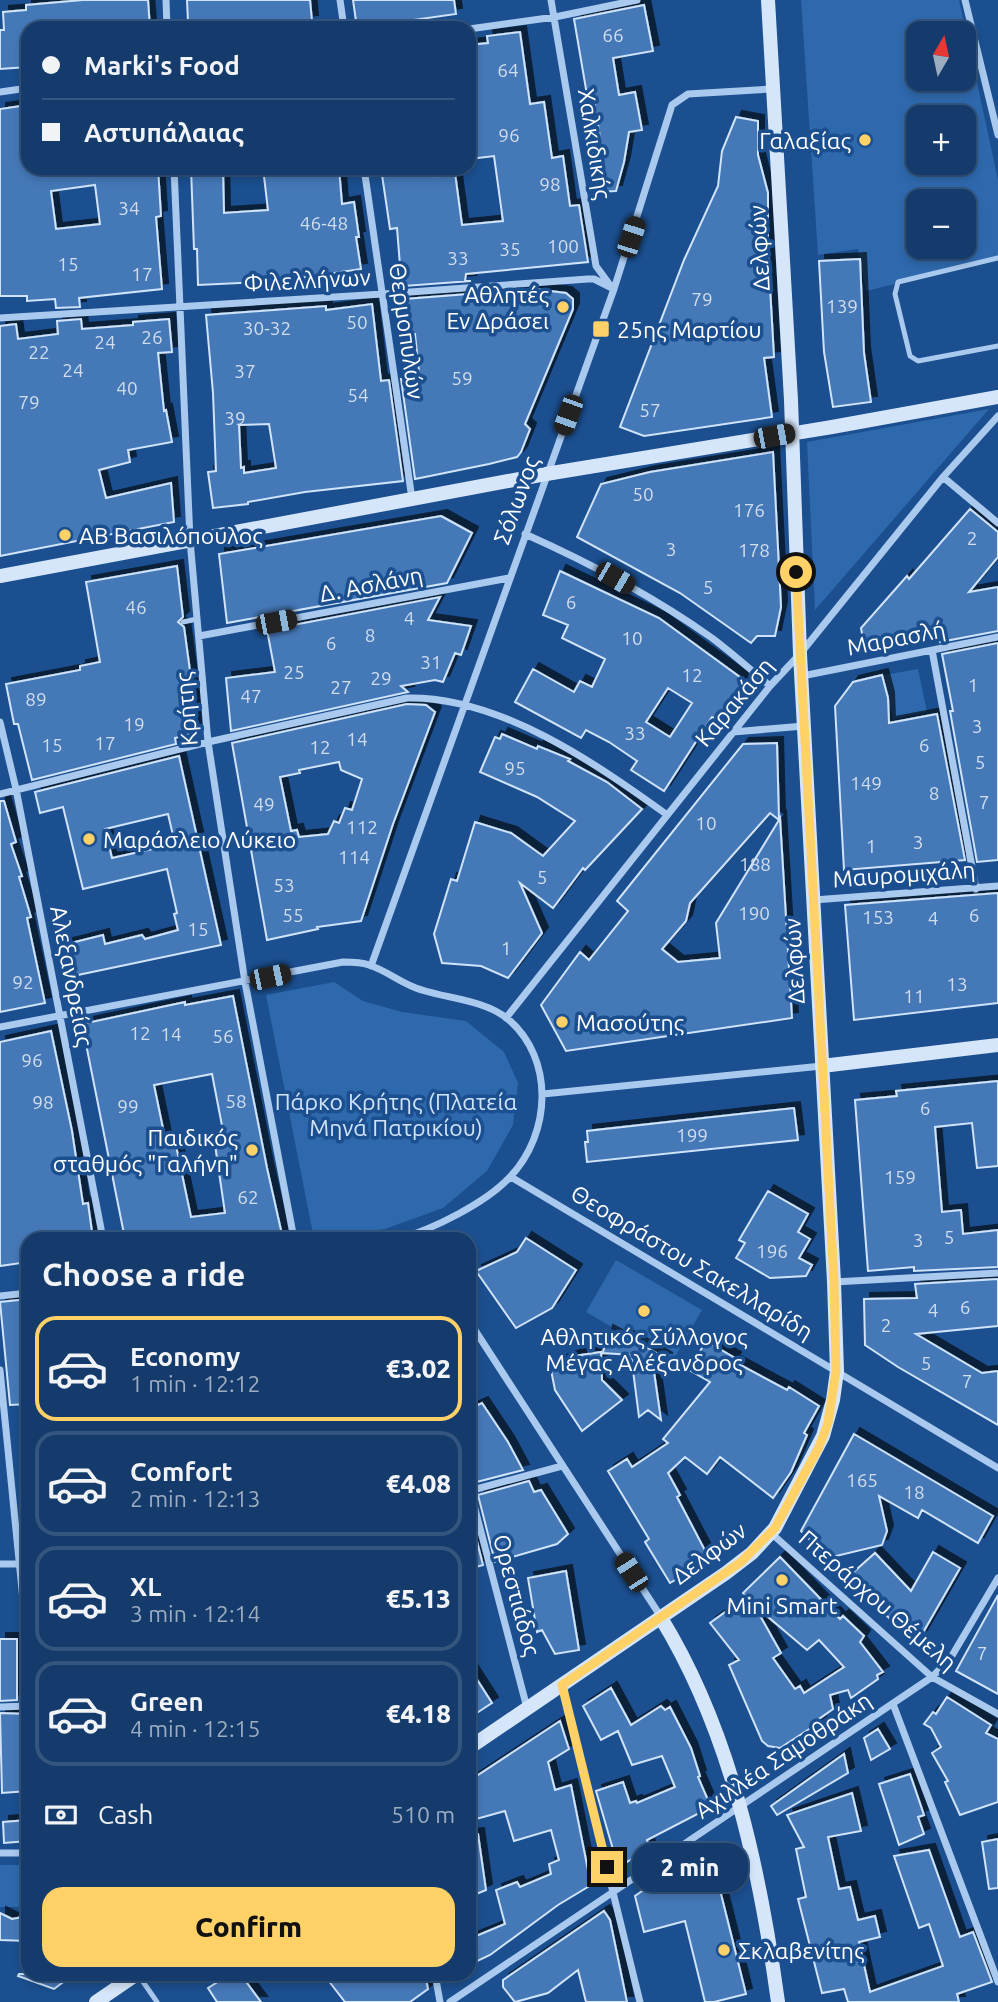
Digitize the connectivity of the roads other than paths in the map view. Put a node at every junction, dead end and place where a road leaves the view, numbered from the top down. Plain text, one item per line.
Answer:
1 (166, 0) edge
2 (340, 0) edge
3 (551, 0) edge
4 (636, 0) edge
5 (768, 0) edge
6 (965, 0) edge
7 (555, 17) junction
8 (167, 21) edge
9 (343, 21) edge
10 (476, 28) edge
11 (21, 89) edge
12 (772, 89) junction
13 (0, 92) edge
14 (998, 135) edge
15 (174, 175) edge
16 (365, 175) edge
17 (998, 258) edge
18 (614, 289) junction
19 (383, 294) junction
20 (180, 307) junction
21 (0, 318) edge
22 (998, 345) edge
23 (998, 397) edge
24 (998, 416) edge
25 (791, 433) junction
26 (546, 474) junction
27 (943, 477) junction
28 (412, 499) junction
29 (998, 523) edge
30 (525, 534) junction
31 (190, 540) junction
32 (0, 576) edge
33 (509, 578) junction
34 (197, 619) junction
35 (183, 622) dead end
36 (199, 636) junction
37 (998, 637) edge
38 (932, 650) junction
39 (800, 654) junction
40 (801, 677) junction
41 (770, 686) junction
42 (464, 706) junction
43 (0, 722) edge
44 (804, 726) junction
45 (733, 732) junction
46 (208, 742) junction
47 (16, 789) junction
48 (0, 794) edge
49 (666, 814) junction
50 (998, 886) edge
51 (976, 890) junction
52 (813, 900) junction
53 (371, 965) junction
54 (245, 982) junction
55 (60, 1014) junction
56 (506, 1018) junction
57 (0, 1027) edge
58 (998, 1045) edge
59 (822, 1066) junction
60 (543, 1094) junction
61 (511, 1177) junction
62 (102, 1232) edge
63 (293, 1232) edge
64 (424, 1232) edge
65 (998, 1273) edge
66 (834, 1282) junction
67 (21, 1294) edge
68 (0, 1296) edge
69 (476, 1332) edge
70 (0, 1370) edge
71 (836, 1371) junction
72 (562, 1466) junction
73 (998, 1468) edge
74 (476, 1489) edge
75 (476, 1517) edge
76 (771, 1533) junction
77 (0, 1564) edge
78 (19, 1564) junction
79 (998, 1578) edge
80 (21, 1583) edge
81 (661, 1618) junction
82 (932, 1677) junction
83 (562, 1685) junction
84 (893, 1704) junction
85 (21, 1706) edge
86 (0, 1707) edge
87 (527, 1709) junction
88 (998, 1714) edge
89 (476, 1743) edge
90 (739, 1808) junction
91 (0, 1853) edge
92 (21, 1853) edge
93 (613, 1893) junction
94 (127, 1981) edge
95 (142, 1981) edge
96 (436, 1981) edge
97 (998, 1982) edge
98 (96, 2002) edge
99 (157, 2002) edge
100 (440, 2002) edge
101 (450, 2002) edge
102 (640, 2002) edge
103 (778, 2002) edge

1 - 8 street
2 - 9 street
3 - 7 street, Χαλκιδικής
4 - 7 street
5 - 12 main road, Δελφών
6 - 14 street
7 - 10 street
7 - 18 street, Χαλκιδικής
11 - 13 street
12 - 18 street, Σόλωνος
12 - 25 main road, Δελφών
15 - 20 street, Κρήτης
16 - 19 street, Θερμοπυλών
17 - 22 lane
18 - 19 street, Φιλελλήνων
18 - 26 street, Σόλωνος
19 - 20 street, Φιλελλήνων
19 - 28 street, Θερμοπυλών
20 - 21 street, Φιλελλήνων
20 - 31 street, Κρήτης
23 - 25 main road
24 - 27 street, Καρακάση
25 - 26 main road
25 - 39 main road, Δελφών
26 - 28 main road
26 - 30 street, Σόλωνος
27 - 29 street
27 - 39 street, Καρακάση
28 - 31 main road
30 - 33 street, Σόλωνος
30 - 41 street
31 - 32 main road
31 - 34 street, Κρήτης
33 - 36 street, Δ. Ασλάνη
33 - 42 street, Σόλωνος
34 - 35 lane
34 - 36 street, Κρήτης
36 - 46 street, Κρήτης
37 - 38 street, Μαρασλή
38 - 40 street, Μαρασλή
38 - 51 street
39 - 40 main road, Δελφών
39 - 41 street, Καρακάση
40 - 44 main road, Δελφών
41 - 45 street, Καρακάση
42 - 46 street
42 - 49 street
42 - 53 street, Σόλωνος
43 - 47 street, Αλεξανδρείας
44 - 45 street
44 - 52 main road, Δελφών
45 - 49 street, Καρακάση
46 - 47 street
46 - 54 street, Κρήτης
47 - 48 street
47 - 55 street, Αλεξανδρείας
49 - 56 street, Καρακάση
50 - 51 street, Μαυρομιχάλη
51 - 52 street, Μαυρομιχάλη
52 - 59 main road, Δελφών
53 - 54 street
53 - 56 street
54 - 55 street
54 - 63 street, Κρήτης
55 - 57 street
55 - 62 street, Αλεξανδρείας
56 - 60 street
58 - 59 main road
59 - 60 street
59 - 66 main road, Δελφών
60 - 61 street
61 - 64 street
61 - 71 street, Θεοφράστου Σακελλαρίδη
65 - 66 street
66 - 71 main road, Δελφών
67 - 68 street
69 - 72 street
70 - 78 street
71 - 73 street, Θεοφράστου Σακελλαρίδη
71 - 76 main road, Δελφών
72 - 74 street
72 - 81 street
75 - 87 street, Ορεστιάδος
76 - 81 main road, Δελφών
76 - 82 street, Πτεράρχου Θέμελη
77 - 78 street
78 - 80 street
79 - 82 street, Αχιλλέα Σαμοθράκη
81 - 83 main road, Δελφών
81 - 90 main road
82 - 84 street, Αχιλλέα Σαμοθράκη
82 - 88 street, Πτεράρχου Θέμελη
83 - 87 main road, Δελφών
83 - 93 street
84 - 90 street, Αχιλλέα Σαμοθράκη
84 - 97 street
85 - 86 street
87 - 89 main road, Δελφών
90 - 93 street, Αχιλλέα Σαμοθράκη
90 - 103 main road
91 - 92 street
93 - 101 street, Αχιλλέα Σαμοθράκη
93 - 102 street
94 - 98 main road
95 - 99 lane
96 - 100 street

